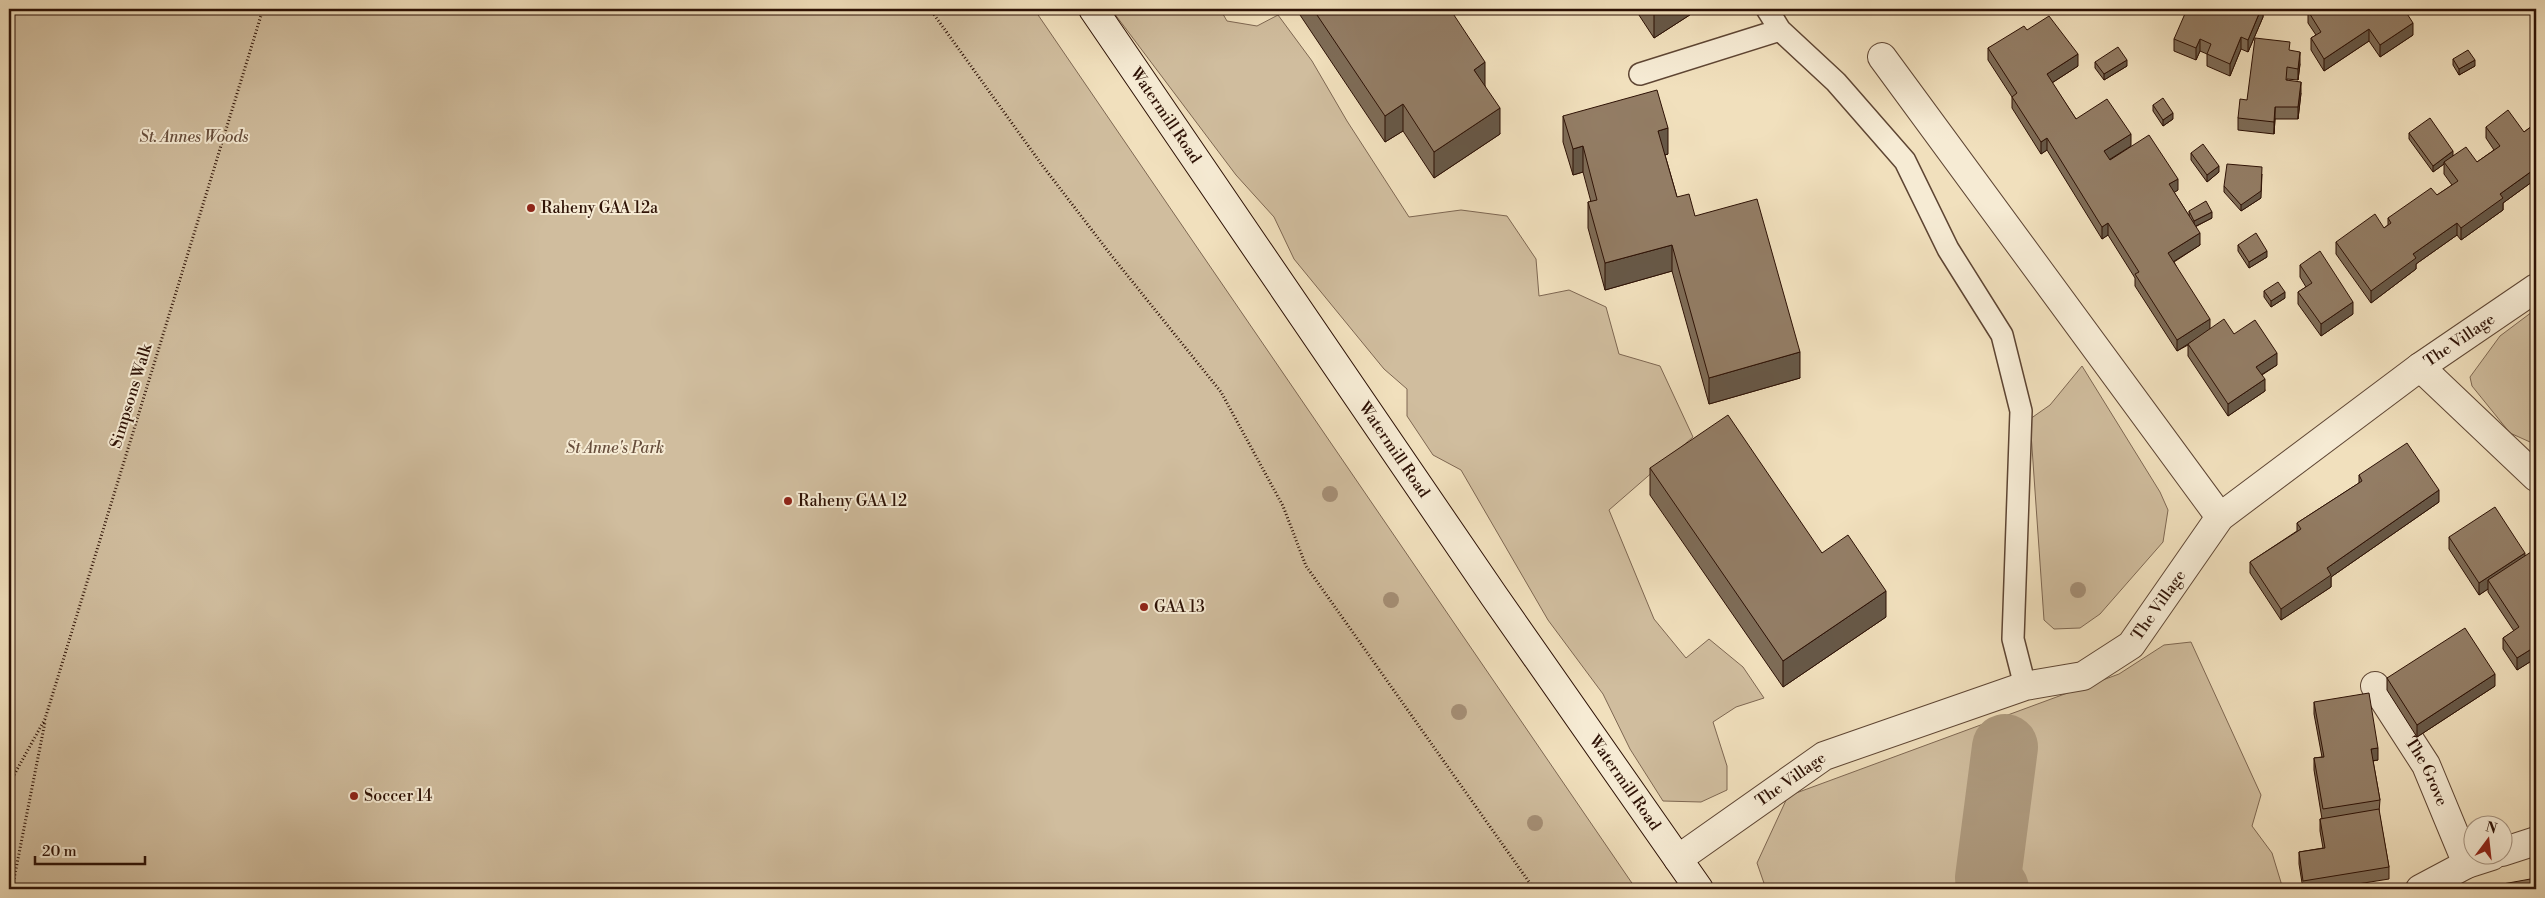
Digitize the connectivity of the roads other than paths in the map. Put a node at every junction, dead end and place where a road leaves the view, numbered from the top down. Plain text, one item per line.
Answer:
1 (1093, 9) edge
2 (1767, 9) edge
3 (1780, 30) junction
4 (1882, 57) dead end
5 (1640, 74) dead end
6 (2536, 288) edge
7 (2420, 367) junction
8 (2536, 477) edge
9 (2220, 517) junction
10 (2025, 686) junction
11 (2375, 686) dead end
12 (2536, 841) edge
13 (2512, 849) edge
14 (2462, 852) edge
15 (1678, 859) junction
16 (2463, 866) edge
17 (1699, 889) edge
18 (2420, 889) edge

1 - 15 street, Watermill Road
2 - 3 lane
3 - 5 lane
3 - 10 lane
4 - 9 street
6 - 7 street, The Village
7 - 8 street
7 - 9 street, The Village
9 - 10 street, The Village
10 - 15 street, The Village
11 - 14 street, The Grove
12 - 13 street
15 - 17 street, Watermill Road
16 - 18 street

